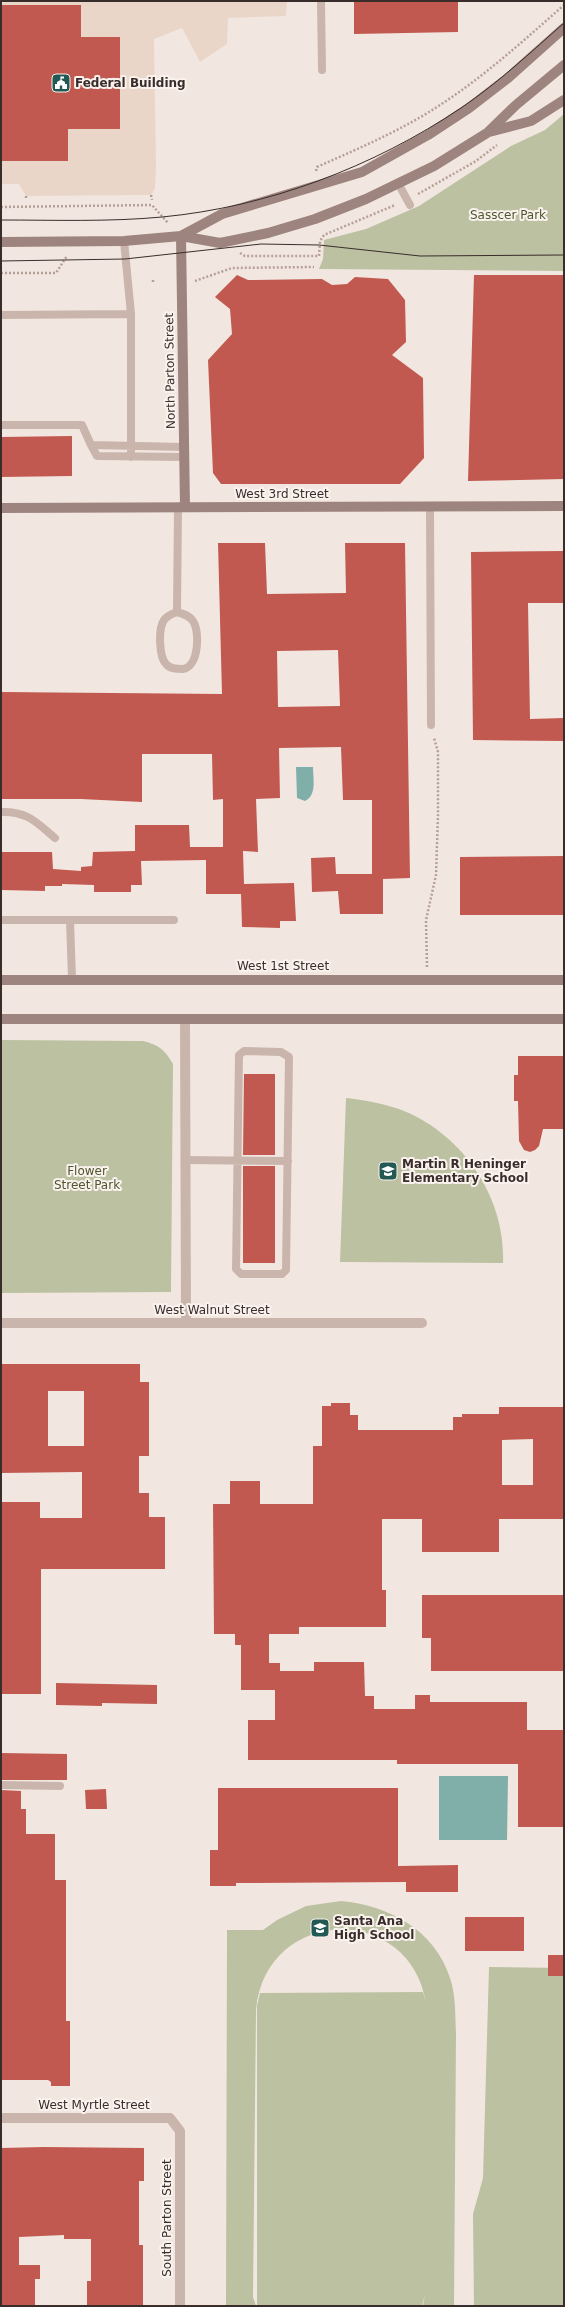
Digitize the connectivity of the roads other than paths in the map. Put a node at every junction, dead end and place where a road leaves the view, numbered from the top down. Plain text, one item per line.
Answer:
1 (321, 1) edge
2 (564, 28) edge
3 (564, 64) edge
4 (322, 70) dead end
5 (564, 100) edge
6 (487, 133) junction
7 (399, 185) junction
8 (410, 205) dead end
9 (181, 236) junction
10 (124, 241) junction
11 (1, 242) edge
12 (130, 314) junction
13 (1, 315) edge
14 (1, 425) edge
15 (91, 445) junction
16 (130, 445) junction
17 (184, 452) junction
18 (131, 457) junction
19 (564, 506) edge
20 (181, 507) junction
21 (430, 507) junction
22 (1, 508) edge
23 (177, 612) junction
24 (431, 726) road end
25 (1, 812) edge
26 (55, 838) dead end
27 (1, 920) edge
28 (70, 920) junction
29 (174, 920) dead end
30 (1, 980) edge
31 (72, 980) junction
32 (564, 980) edge
33 (1, 1019) edge
34 (185, 1019) junction
35 (564, 1019) edge
36 (185, 1160) junction
37 (237, 1161) junction
38 (288, 1161) junction
39 (1, 1323) edge
40 (186, 1323) junction
41 (422, 1323) dead end
42 (1, 1785) edge
43 (60, 1786) dead end
44 (1, 2118) edge
45 (180, 2131) joint
46 (180, 2306) edge

1 - 4 lane
2 - 9 main road
3 - 6 main road
5 - 6 main road
6 - 7 main road
7 - 8 lane
7 - 9 main road
9 - 10 main road
9 - 17 main road, North Parton Street
10 - 11 main road
10 - 12 lane
12 - 13 lane
12 - 16 lane
14 - 15 lane
15 - 16 lane
15 - 18 lane
16 - 17 lane
16 - 18 lane
17 - 18 lane
17 - 20 main road, North Parton Street
19 - 21 main road, West 3rd Street
20 - 21 main road, West 3rd Street
20 - 22 main road, West 3rd Street
20 - 23 lane
21 - 24 lane
23 - 23 lane
25 - 26 lane
27 - 28 lane
28 - 29 lane
28 - 31 lane
30 - 31 main road, West 1st Street
31 - 32 main road, West 1st Street
33 - 34 main road
34 - 35 main road
34 - 36 street
36 - 37 lane
36 - 40 street
37 - 38 lane
37 - 38 lane
37 - 38 lane
39 - 40 street, West Walnut Street
40 - 41 street, West Walnut Street
42 - 43 lane
44 - 45 street, West Myrtle Street
45 - 46 street, South Parton Street

